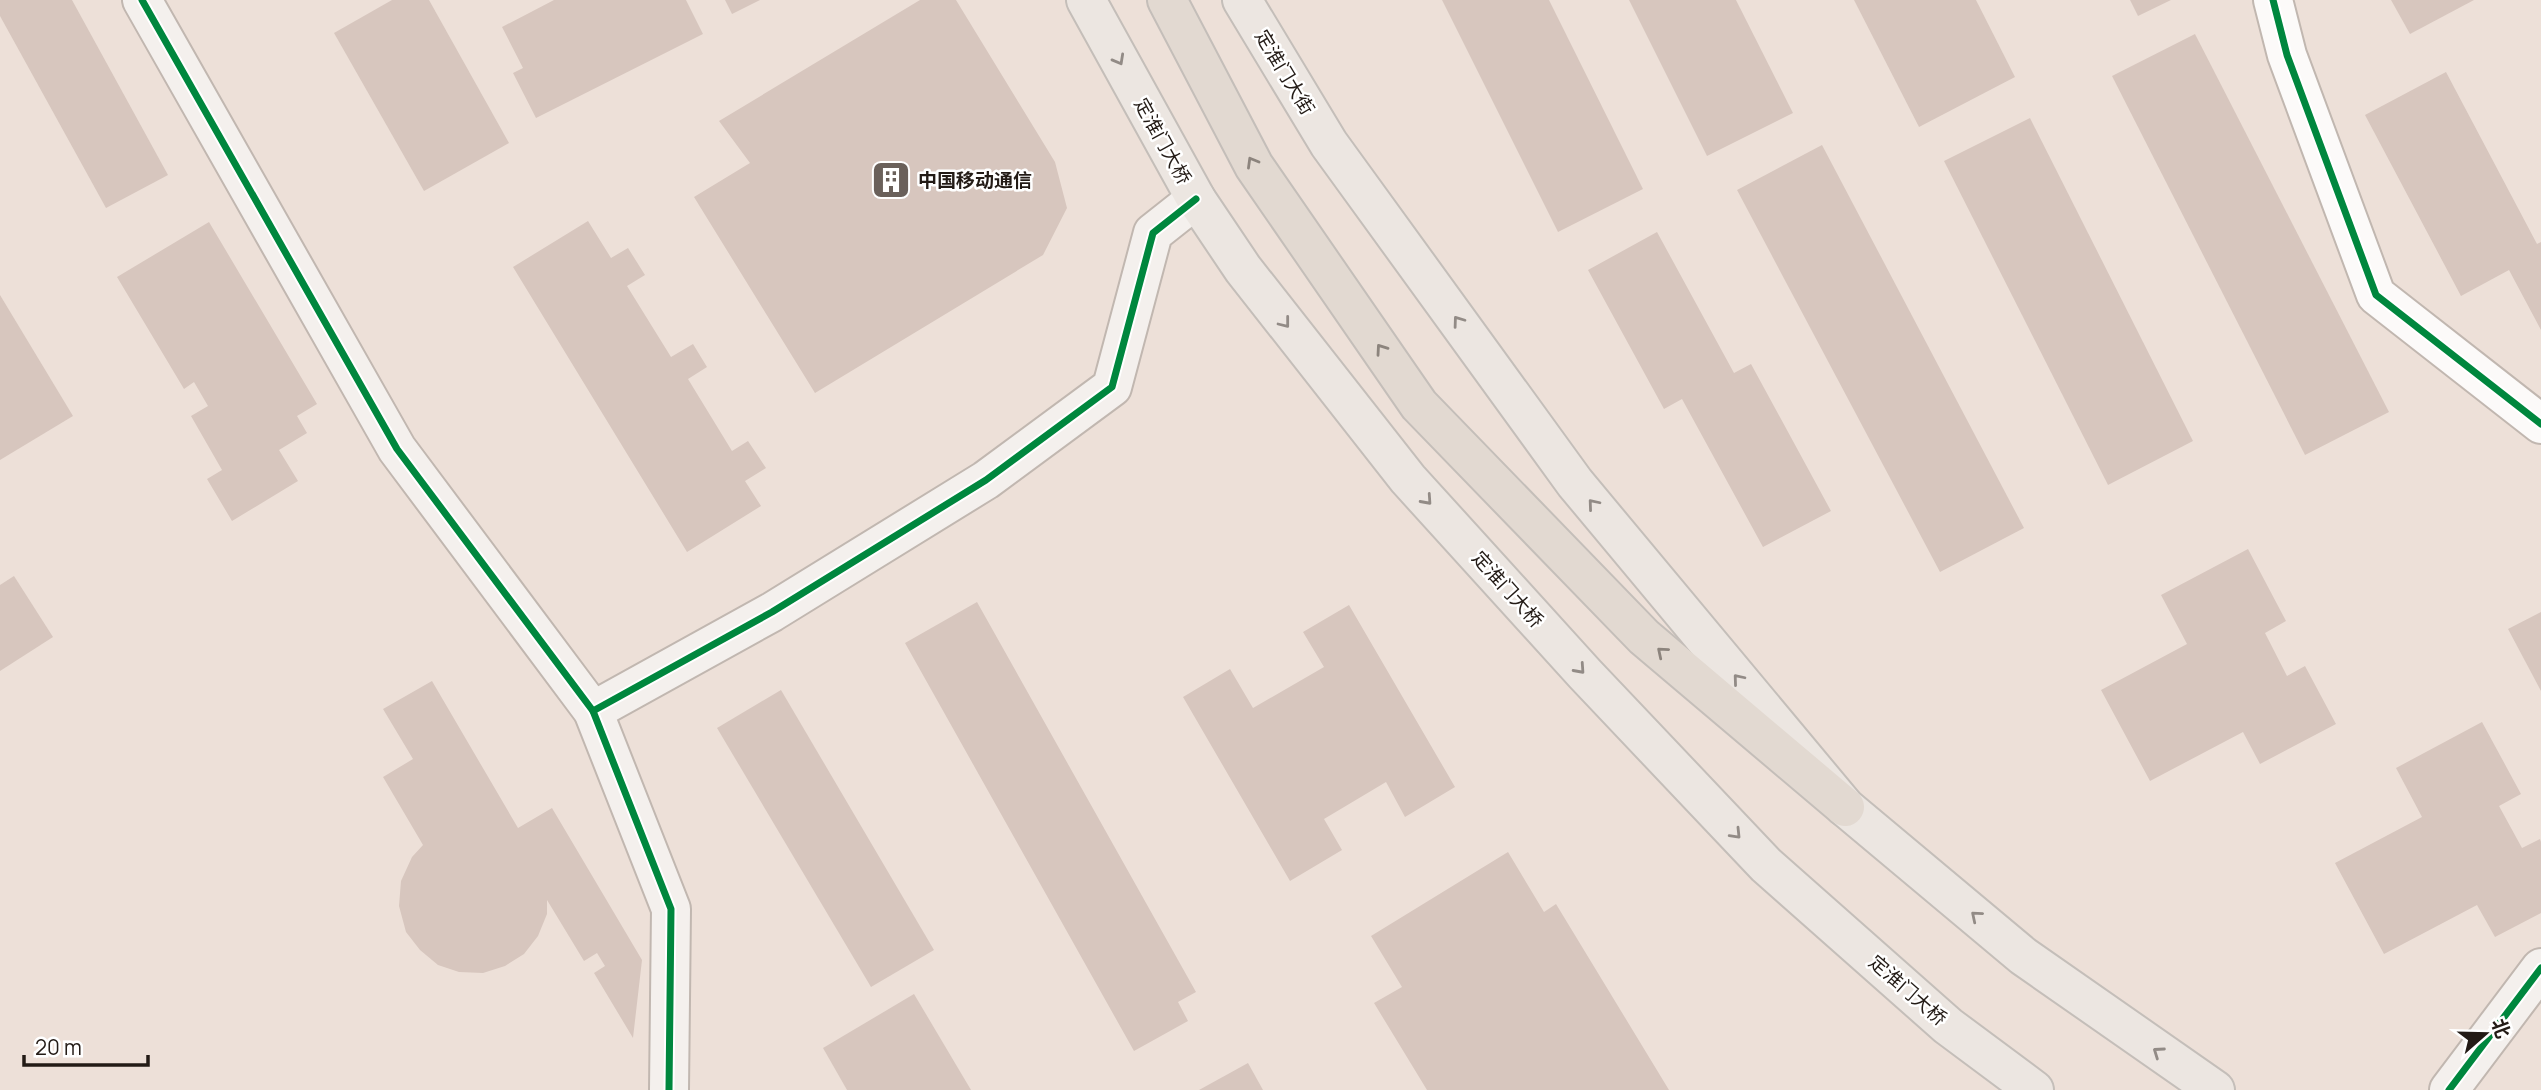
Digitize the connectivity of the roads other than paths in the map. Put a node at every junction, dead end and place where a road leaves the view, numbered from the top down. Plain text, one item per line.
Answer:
1 (142, 0) edge
2 (1086, 0) edge
3 (1167, 0) edge
4 (1242, 0) edge
5 (2273, 0) edge
6 (1196, 199) junction
7 (2541, 424) edge
8 (593, 711) junction
9 (1845, 807) junction
10 (2541, 968) edge
11 (669, 1090) edge
12 (2034, 1090) edge
13 (2215, 1090) edge
14 (2449, 1090) edge

1 - 8 street
2 -> 6 main road, 定淮门大桥
9 -> 3 highway
9 -> 4 main road, 定淮门大街
5 - 7 street
6 - 8 street
6 -> 12 main road, 定淮门大桥
8 - 11 street
13 -> 9 main road
10 - 14 street

